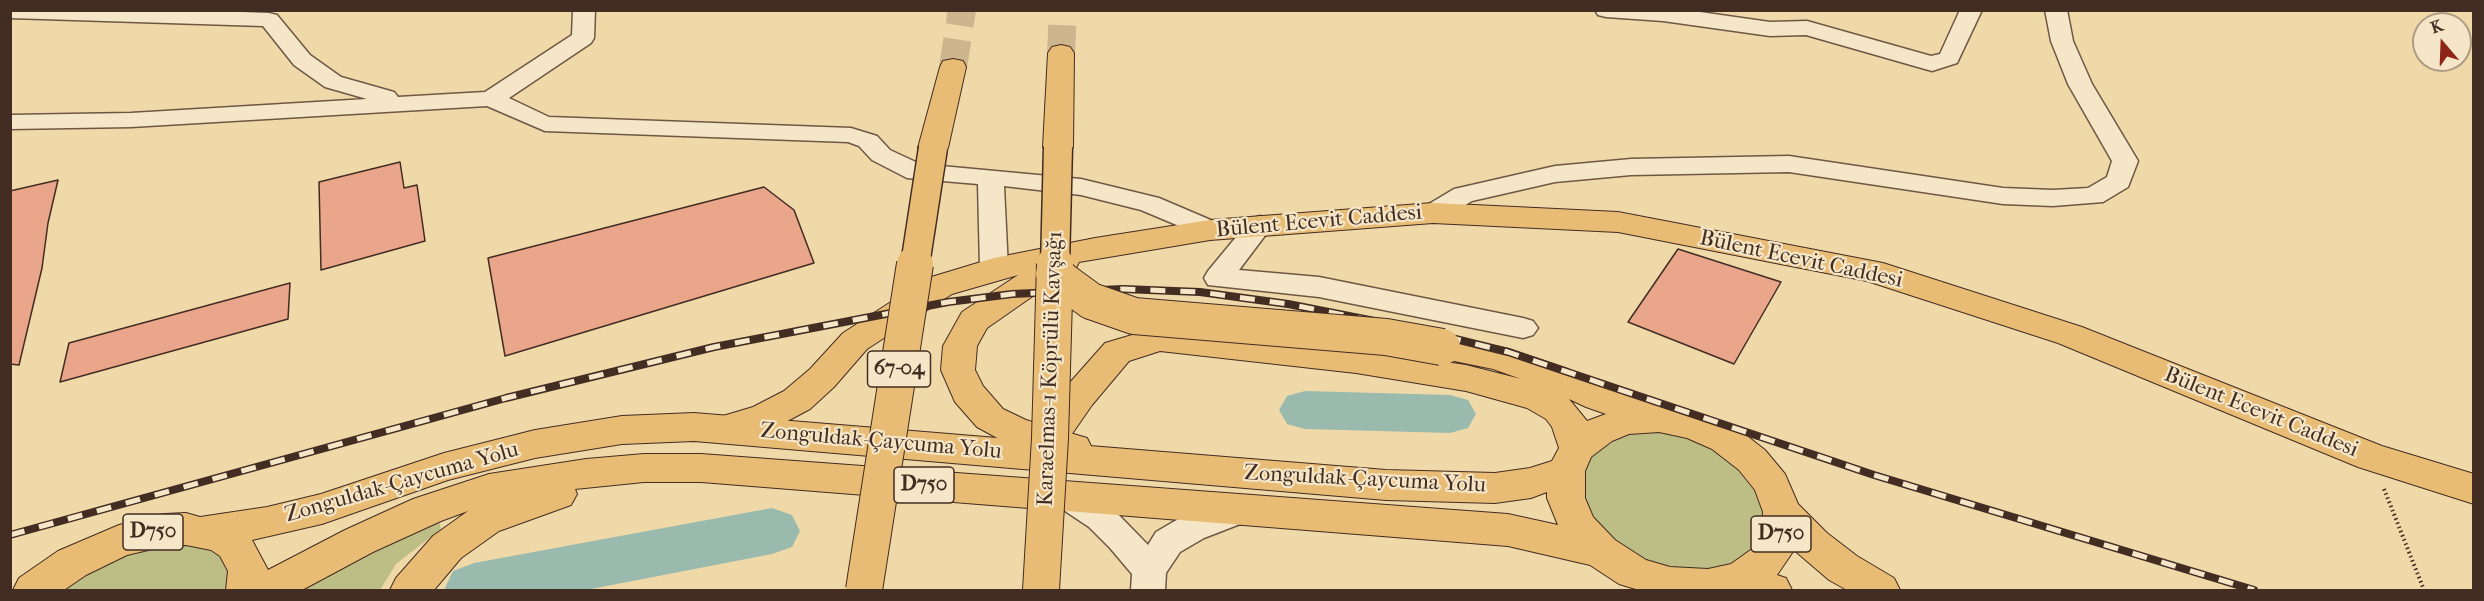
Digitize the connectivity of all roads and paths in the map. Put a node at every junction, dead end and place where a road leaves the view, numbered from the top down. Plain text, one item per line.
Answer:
1 (584, 10) edge
2 (1606, 10) edge
3 (1971, 10) edge
4 (2056, 10) edge
5 (10, 11) edge
6 (1060, 53) tunnel mouth
7 (953, 67) tunnel mouth
8 (491, 99) junction
9 (408, 103) junction
10 (10, 122) edge
11 (991, 177) junction
12 (1433, 213) junction
13 (1260, 225) junction
14 (1210, 231) junction
15 (1095, 248) junction
16 (994, 269) junction
17 (1054, 274) junction
18 (1523, 328) dead end
19 (1659, 419) junction
20 (726, 429) junction
21 (1050, 438) junction
22 (2371, 457) junction
23 (1572, 459) junction
24 (1125, 463) junction
25 (644, 468) junction
26 (2474, 489) edge
27 (1068, 496) junction
28 (1241, 510) junction
29 (1782, 512) junction
30 (204, 531) junction
31 (1601, 551) junction
32 (72, 563) junction
33 (10, 579) edge
34 (1149, 581) edge
35 (1757, 584) edge
36 (33, 591) edge
37 (246, 591) edge
38 (267, 591) edge
39 (410, 591) edge
40 (864, 591) edge
41 (1041, 591) edge
42 (1880, 591) edge
43 (2424, 591) edge

1 - 8 street
2 - 3 street
4 - 12 street
5 - 9 street
6 - 17 main road, Karaelmas-1 Köprülü Kavşağı, bridge
7 - 40 main road, 67-04, bridge
8 - 9 street
8 - 11 street
9 - 10 street
11 - 14 street
11 - 16 street
12 - 13 main road, Bülent Ecevit Caddesi
12 - 22 main road, Bülent Ecevit Caddesi
13 - 14 main road, Bülent Ecevit Caddesi
13 - 18 street
14 - 15 main road, Bülent Ecevit Caddesi
15 - 16 main road
15 - 24 main road
16 - 20 main road
17 - 19 main road, bridge
17 - 21 main road, Karaelmas-1 Köprülü Kavşağı, bridge
19 - 23 main road, D750
19 - 29 main road, D750
20 - 24 main road, Zonguldak-Çaycuma Yolu / D750
20 - 30 main road, Zonguldak-Çaycuma Yolu / D750
21 - 23 main road
21 - 41 main road, Karaelmas-1 Köprülü Kavşağı, bridge
22 - 26 main road, Bülent Ecevit Caddesi
22 - 43 path
23 - 24 main road, Zonguldak-Çaycuma Yolu / D750
23 - 31 main road, D750
25 - 27 main road, Zonguldak-Çaycuma Yolu / D750
25 - 38 main road, Zonguldak-Çaycuma Yolu / D750
25 - 39 main road
27 - 28 main road, Zonguldak-Çaycuma Yolu / D750
27 - 34 street
28 - 31 main road, Zonguldak-Çaycuma Yolu / D750
28 - 34 street
29 - 35 main road, D750
29 - 42 main road, D750
30 - 32 main road, D750
30 - 37 main road, D750
31 - 35 main road, D750
32 - 33 main road, D750
32 - 36 main road, D750

